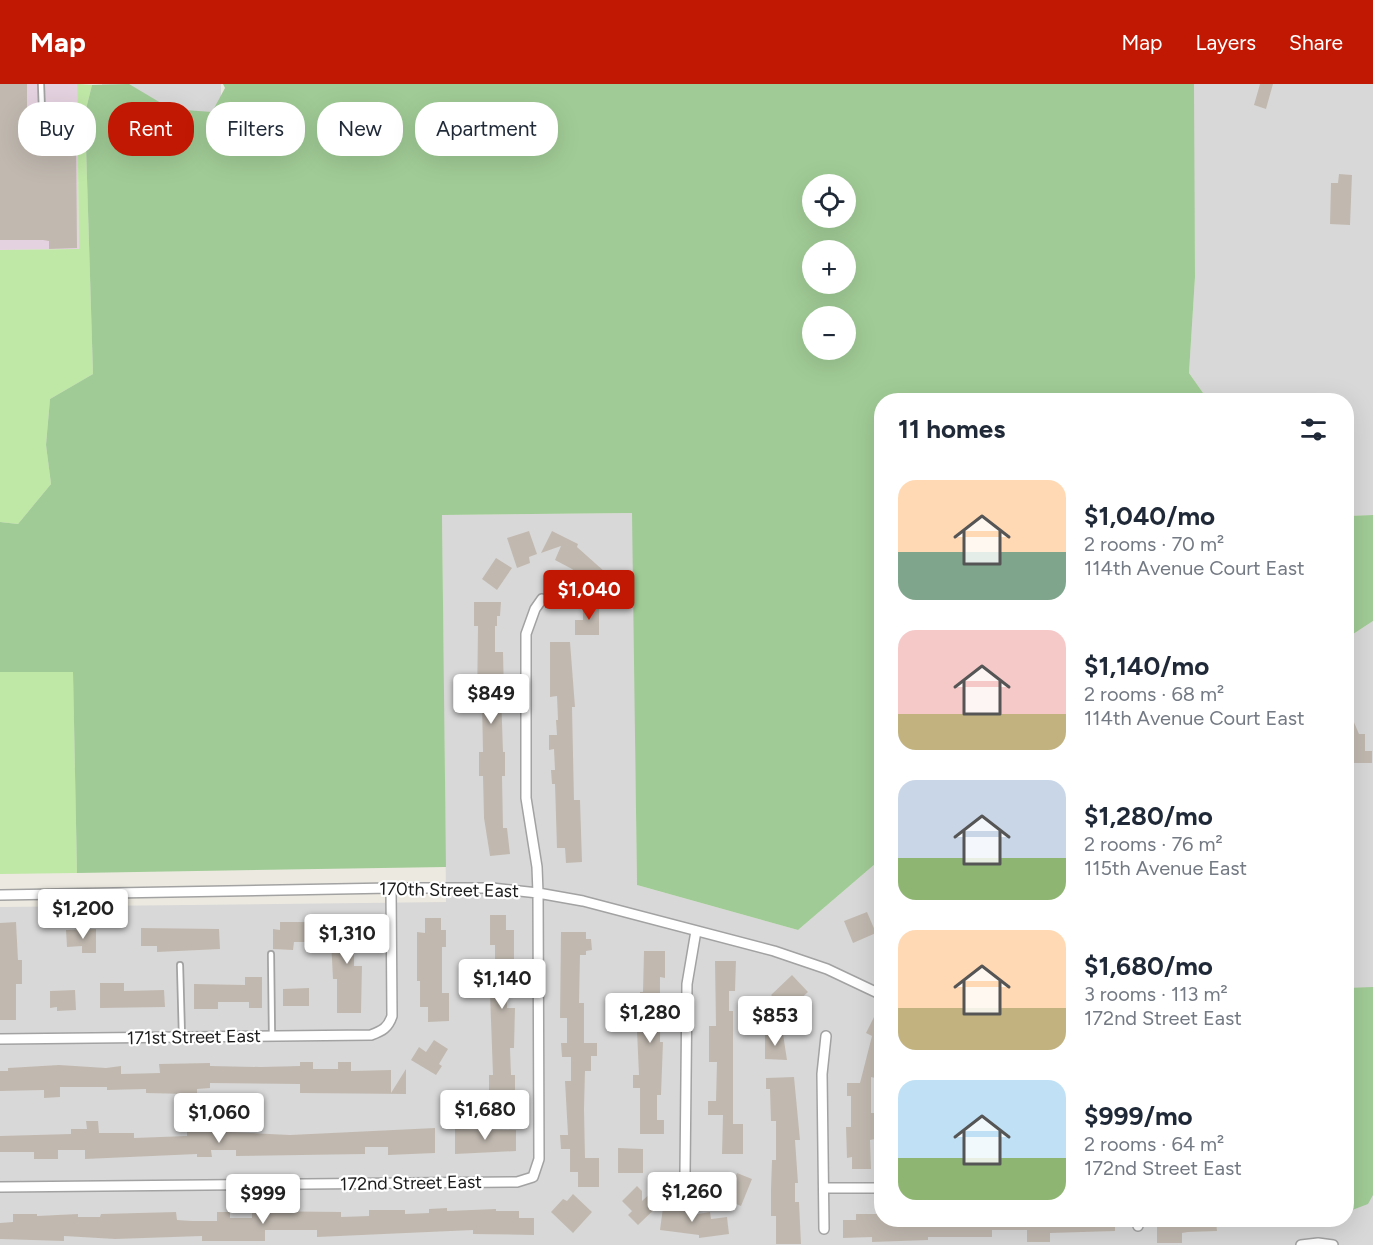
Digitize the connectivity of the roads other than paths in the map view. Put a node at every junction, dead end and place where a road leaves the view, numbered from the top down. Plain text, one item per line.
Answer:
1 (41, 84) edge
2 (42, 102) edge
3 (542, 599) dead end
4 (391, 888) junction
5 (538, 893) junction
6 (0, 895) edge
7 (696, 931) junction
8 (271, 954) dead end
9 (180, 964) dead end
10 (874, 991) edge
11 (272, 1036) junction
12 (826, 1036) dead end
13 (182, 1037) junction
14 (0, 1039) edge
15 (685, 1174) dead end
16 (0, 1187) edge
17 (824, 1188) junction
18 (874, 1188) edge
19 (824, 1229) dead end
20 (1301, 1245) edge
21 (1333, 1245) edge

1 - 2 lane
3 - 5 street
4 - 5 street, 170th Street East
4 - 6 street, 170th Street East
4 - 11 street, 171st Street East
5 - 7 street, 170th Street East
5 - 16 street, 172nd Street East
7 - 10 street, 170th Street East
7 - 15 street
8 - 11 lane
9 - 13 lane
11 - 13 street, 171st Street East
12 - 17 street
13 - 14 street, 171st Street East
17 - 18 street
17 - 19 street
20 - 21 street

